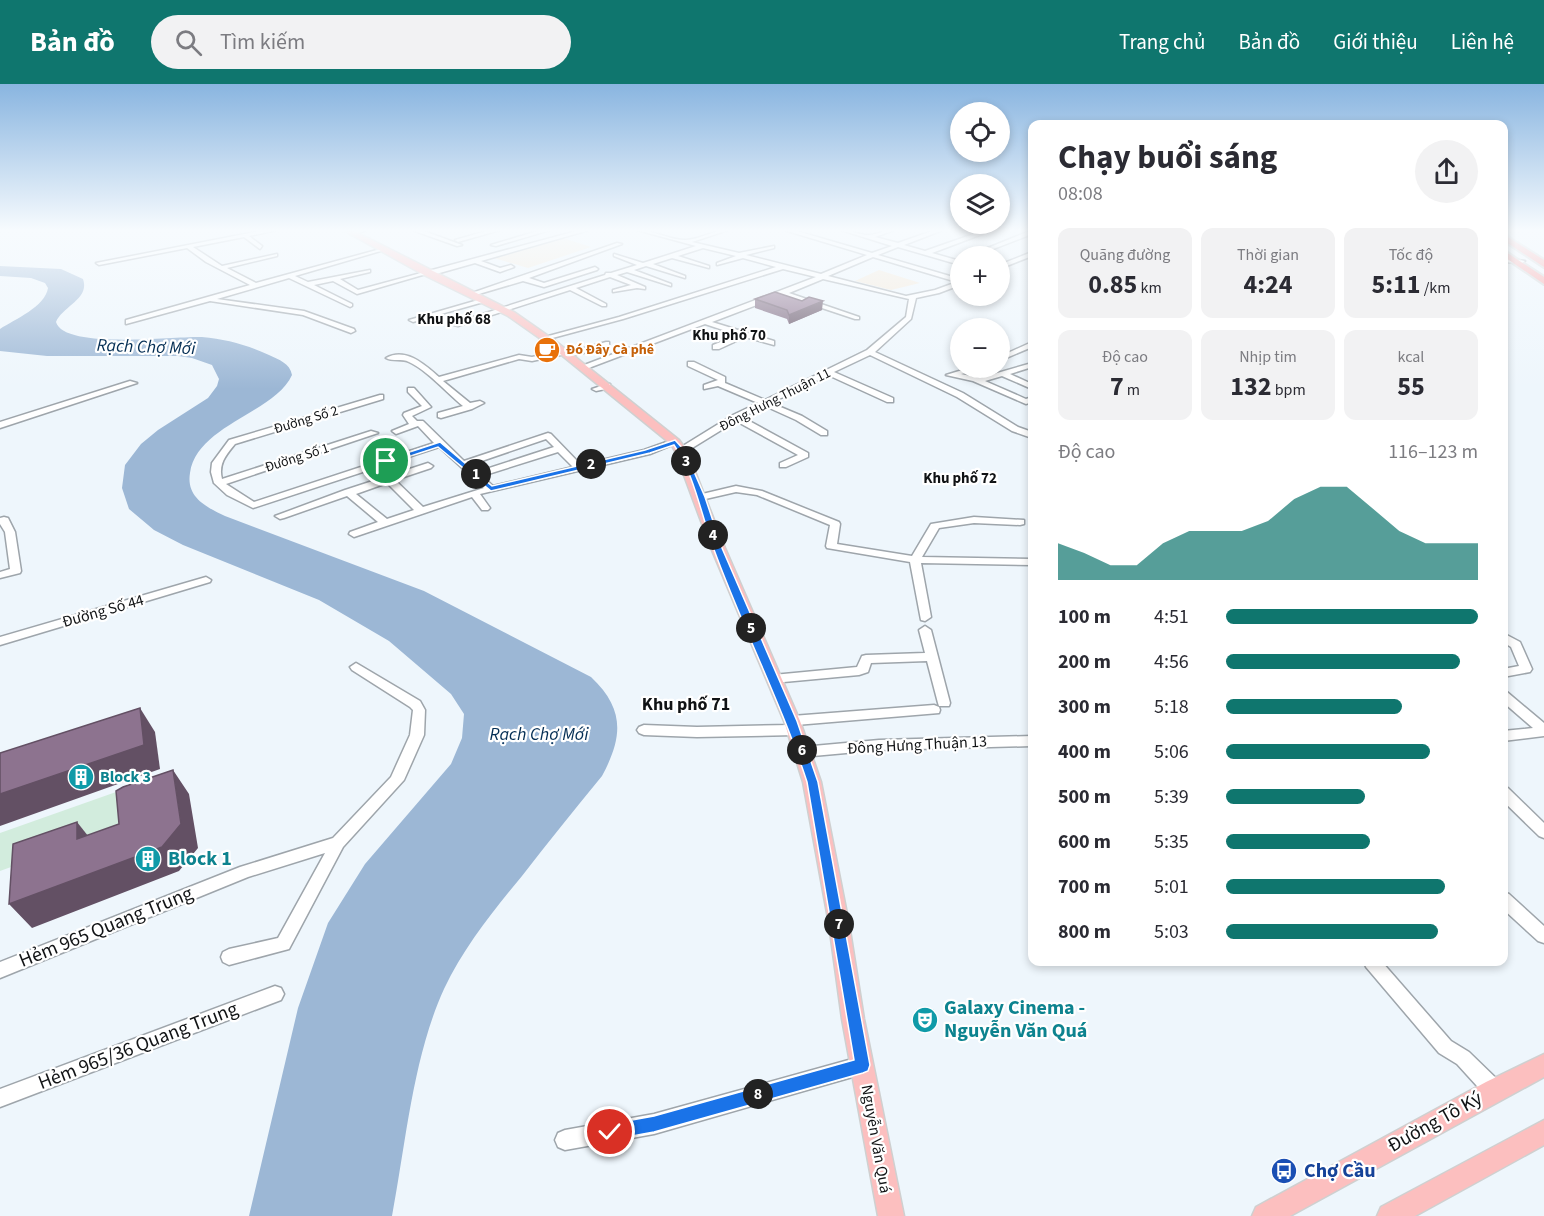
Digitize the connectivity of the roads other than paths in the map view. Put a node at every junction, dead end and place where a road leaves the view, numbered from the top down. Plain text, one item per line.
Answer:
1 (251, 283) edge
2 (262, 283) edge
3 (315, 283) edge
4 (341, 283) edge
5 (390, 283) edge
6 (448, 283) edge
7 (506, 283) edge
8 (583, 283) edge
9 (629, 283) edge
10 (663, 283) edge
11 (733, 283) edge
12 (808, 283) edge
13 (848, 283) edge
14 (309, 284) joint
15 (255, 285) junction
16 (382, 285) junction
17 (669, 285) dead end
18 (950, 286) edge
19 (568, 287) junction
20 (615, 291) dead end
21 (397, 292) dead end
22 (783, 293) junction
23 (472, 294) junction
24 (913, 298) junction
25 (208, 300) junction
26 (485, 300) junction
27 (350, 305) dead end
28 (604, 305) dead end
29 (503, 309) junction
30 (857, 318) dead end
31 (413, 320) dead end
32 (129, 322) dead end
33 (705, 322) junction
34 (455, 324) dead end
35 (351, 331) dead end
36 (746, 334) junction
37 (545, 338) junction
38 (771, 343) dead end
39 (606, 344) dead end
40 (1028, 346) edge
41 (716, 347) dead end
42 (870, 352) junction
43 (566, 353) junction
44 (1010, 356) edge
45 (390, 358) dead end
46 (692, 364) dead end
47 (1028, 366) edge
48 (583, 367) junction
49 (1010, 371) edge
50 (829, 373) junction
51 (950, 375) edge
52 (1010, 377) edge
53 (926, 378) junction
54 (966, 378) edge
55 (983, 378) edge
56 (438, 380) junction
57 (976, 380) junction
58 (722, 382) junction
59 (133, 383) dead end
60 (1028, 385) edge
61 (707, 387) dead end
62 (411, 390) dead end
63 (380, 397) dead end
64 (890, 400) dead end
65 (1028, 401) edge
66 (480, 403) dead end
67 (764, 403) junction
68 (469, 407) junction
69 (441, 415) dead end
70 (736, 417) junction
71 (0, 425) edge
72 (415, 425) junction
73 (396, 431) dead end
74 (375, 433) dead end
75 (824, 433) dead end
76 (1028, 434) edge
77 (440, 444) junction
78 (678, 446) junction
79 (560, 447) junction
80 (464, 464) junction
81 (783, 465) dead end
82 (428, 466) dead end
83 (578, 467) junction
84 (477, 475) junction
85 (388, 479) junction
86 (219, 483) junction
87 (491, 489) junction
88 (348, 492) junction
89 (474, 493) junction
90 (701, 497) junction
91 (485, 508) dead end
92 (421, 511) junction
93 (285, 514) dead end
94 (0, 521) edge
95 (1020, 522) dead end
96 (385, 523) junction
97 (354, 534) dead end
98 (915, 560) junction
99 (1028, 562) edge
100 (0, 575) edge
101 (206, 580) dead end
102 (1508, 640) edge
103 (0, 641) edge
104 (930, 657) junction
105 (356, 667) dead end
106 (1508, 672) edge
107 (773, 679) junction
108 (1508, 699) edge
109 (793, 725) junction
110 (644, 730) dead end
111 (1544, 730) edge
112 (1508, 735) edge
113 (1028, 741) edge
114 (802, 752) junction
115 (1508, 797) edge
116 (1544, 832) edge
117 (338, 843) junction
118 (1508, 904) edge
119 (1544, 936) edge
120 (229, 957) dead end
121 (1375, 966) edge
122 (0, 970) edge
123 (275, 994) dead end
124 (863, 1065) junction
125 (1544, 1065) edge
126 (1494, 1090) junction
127 (0, 1098) edge
128 (1544, 1132) edge
129 (566, 1140) dead end
130 (891, 1216) edge
131 (1265, 1216) edge
132 (1390, 1216) edge

1 - 15 street
2 - 15 street
3 - 14 street
4 - 16 street
5 - 16 street
6 - 23 main road, Nguyễn Văn Quá
7 - 23 street
8 - 19 street
9 - 20 street
10 - 17 street
11 - 37 street
12 - 22 street
13 - 24 street
14 - 27 street
15 - 25 street
16 - 21 street
18 - 24 street
19 - 28 street
19 - 29 street
22 - 30 street
22 - 33 street
23 - 26 main road, Nguyễn Văn Quá
24 - 42 street, Đông Hưng Thuận 11
25 - 32 street
25 - 35 street
26 - 29 main road, Nguyễn Văn Quá
26 - 31 street
29 - 34 street
29 - 37 main road, Nguyễn Văn Quá
33 - 36 street
33 - 48 street
36 - 38 street
36 - 41 street
37 - 43 main road, Nguyễn Văn Quá
39 - 43 street
40 - 44 street
42 - 50 street, Đông Hưng Thuận 11
42 - 53 street
43 - 48 main road, Nguyễn Văn Quá
43 - 56 street
45 - 56 street
46 - 58 street
47 - 49 street
48 - 78 main road, Nguyễn Văn Quá
50 - 64 street
50 - 67 street, Đông Hưng Thuận 11
51 - 53 street
52 - 60 street
53 - 76 street
54 - 57 street
55 - 57 street
56 - 68 street
57 - 65 street
58 - 61 street
58 - 67 street
59 - 71 street
62 - 72 street
63 - 86 street, Đường Số 2
66 - 68 street
67 - 70 street, Đông Hưng Thuận 11
67 - 75 street
68 - 69 street
70 - 78 street, Đông Hưng Thuận 11
70 - 81 street
72 - 73 street
72 - 77 street
74 - 86 street, Đường Số 1
77 - 80 street
77 - 86 street
78 - 83 street, Đông Hưng Thuận 11
78 - 90 main road, Nguyễn Văn Quá
79 - 80 street
79 - 83 street
79 - 84 street
80 - 84 street
82 - 85 street
83 - 87 street, Đông Hưng Thuận 11
84 - 87 street
85 - 88 street
85 - 92 street
87 - 89 street, Đông Hưng Thuận 11
88 - 93 street
88 - 96 street
89 - 91 street
89 - 92 street, Đông Hưng Thuận 11
90 - 98 street
90 - 107 main road, Nguyễn Văn Quá
92 - 96 street, Đông Hưng Thuận 11
94 - 100 street
95 - 98 street
96 - 97 street, Đông Hưng Thuận 11
98 - 99 street
98 - 104 street
101 - 103 street, Đường Số 44
102 - 106 street
104 - 107 street
104 - 109 street
105 - 117 street
107 - 109 main road, Nguyễn Văn Quá
108 - 111 street
109 - 110 street
109 - 114 main road, Nguyễn Văn Quá
111 - 112 street
113 - 114 street, Đông Hưng Thuận 13
114 - 124 main road, Nguyễn Văn Quá
115 - 116 street
117 - 120 street
117 - 122 street, Hẻm 965 Quang Trung
118 - 119 street
121 - 126 street
123 - 127 street, Hẻm 965/36 Quang Trung
124 - 129 street
124 - 130 main road, Nguyễn Văn Quá
125 - 126 main road, Đường Tô Ký
126 - 131 main road, Đường Tô Ký
128 - 132 main road

